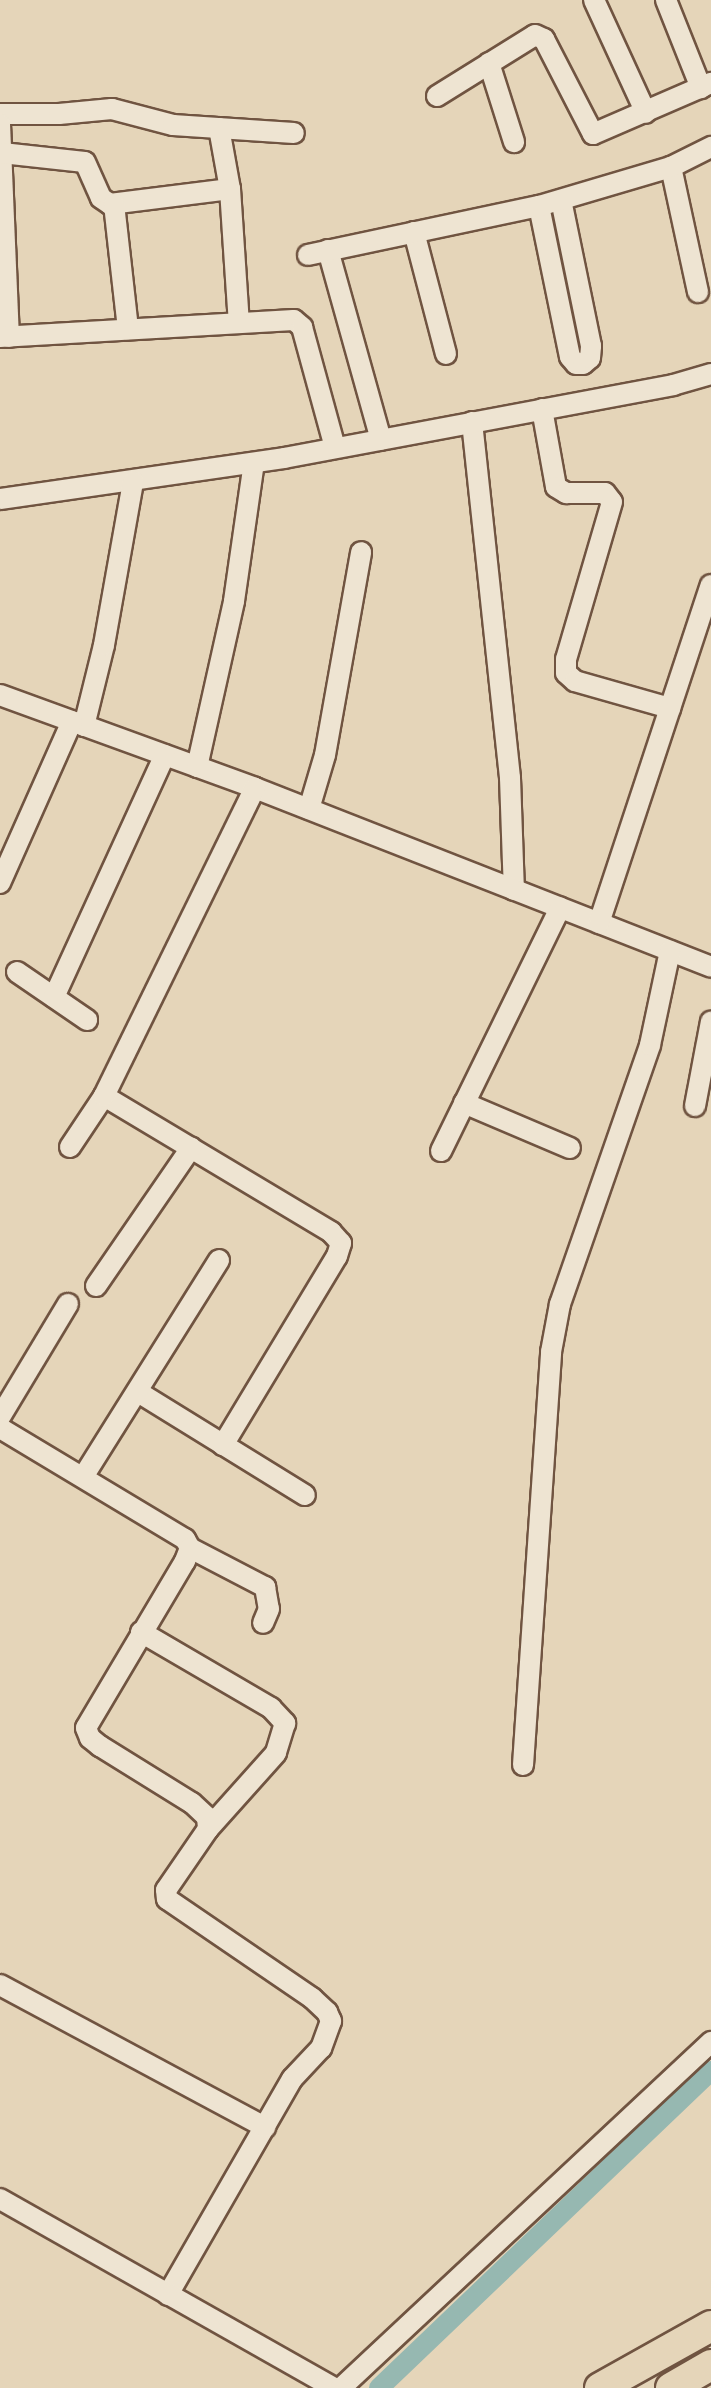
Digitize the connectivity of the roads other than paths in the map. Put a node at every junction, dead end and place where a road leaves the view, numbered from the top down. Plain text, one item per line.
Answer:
1 (594, 0) edge
2 (666, 0) edge
3 (489, 63) junction
4 (706, 86) edge
5 (437, 96) dead end
6 (646, 113) junction
7 (0, 114) edge
8 (0, 124) edge
9 (219, 128) junction
10 (294, 133) dead end
11 (514, 142) dead end
12 (711, 147) edge
13 (2, 153) junction
14 (671, 167) junction
15 (230, 189) junction
16 (561, 200) junction
17 (114, 204) junction
18 (539, 206) junction
19 (414, 232) junction
20 (698, 292) dead end
21 (239, 323) junction
22 (128, 329) junction
23 (5, 337) edge
24 (446, 354) dead end
25 (711, 374) edge
26 (542, 409) junction
27 (472, 422) junction
28 (381, 440) junction
29 (335, 448) junction
30 (254, 463) junction
31 (133, 482) junction
32 (0, 499) edge
33 (361, 552) dead end
34 (711, 585) edge
35 (0, 695) edge
36 (670, 708) junction
37 (78, 723) junction
38 (165, 755) junction
39 (197, 767) junction
40 (255, 788) junction
41 (309, 809) junction
42 (0, 883) edge
43 (514, 890) junction
44 (560, 908) junction
45 (599, 923) junction
46 (670, 951) junction
47 (711, 967) edge
48 (17, 972) dead end
49 (54, 997) junction
50 (87, 1020) dead end
51 (711, 1021) edge
52 (104, 1096) junction
53 (464, 1103) junction
54 (695, 1106) dead end
55 (70, 1147) dead end
56 (191, 1148) junction
57 (570, 1148) dead end
58 (441, 1151) dead end
59 (219, 1260) dead end
60 (96, 1286) dead end
61 (68, 1304) dead end
62 (138, 1392) junction
63 (0, 1417) edge
64 (0, 1428) edge
65 (223, 1445) junction
66 (83, 1477) junction
67 (305, 1495) dead end
68 (190, 1548) junction
69 (263, 1623) dead end
70 (141, 1632) junction
71 (523, 1765) dead end
72 (208, 1829) junction
73 (0, 1985) edge
74 (711, 2042) edge
75 (265, 2127) junction
76 (0, 2199) edge
77 (168, 2295) junction
78 (701, 2331) edge
79 (711, 2365) edge
80 (334, 2388) edge
81 (341, 2388) edge
82 (600, 2388) edge
83 (671, 2388) edge

1 - 6 street
2 - 4 street
3 - 5 street
3 - 6 street
3 - 11 street
4 - 6 street
7 - 9 street
8 - 13 street
9 - 10 street
9 - 15 street
12 - 14 street
13 - 17 street
13 - 23 street
14 - 16 street
14 - 20 street
15 - 17 street
15 - 21 street
16 - 18 street
16 - 18 street
17 - 22 street
18 - 19 street
19 - 24 street
19 - 28 street
21 - 22 street
21 - 29 street
22 - 23 street
25 - 26 street
26 - 27 street
26 - 36 street
27 - 28 street
27 - 43 street
28 - 29 street
29 - 30 street
30 - 31 street
30 - 39 street
31 - 32 street
31 - 37 street
33 - 41 street
34 - 36 street
35 - 37 street
36 - 45 street
37 - 38 street
37 - 42 street
38 - 39 street
38 - 49 street
39 - 40 street
40 - 41 street
40 - 52 street
41 - 43 street
43 - 44 street
44 - 45 street
44 - 53 street
45 - 46 street
46 - 47 street
46 - 71 street
48 - 49 street
49 - 50 street
51 - 54 street
52 - 55 street
52 - 56 street
53 - 57 street
53 - 58 street
56 - 60 street
56 - 65 street
59 - 62 street
61 - 63 street
62 - 65 street
62 - 66 street
64 - 66 street
65 - 67 street
66 - 68 street
68 - 69 street
68 - 70 street
70 - 72 street
70 - 72 street
72 - 75 street
73 - 75 street
74 - 81 street
75 - 77 street
76 - 77 street
77 - 80 street
78 - 82 highway
79 - 83 highway

